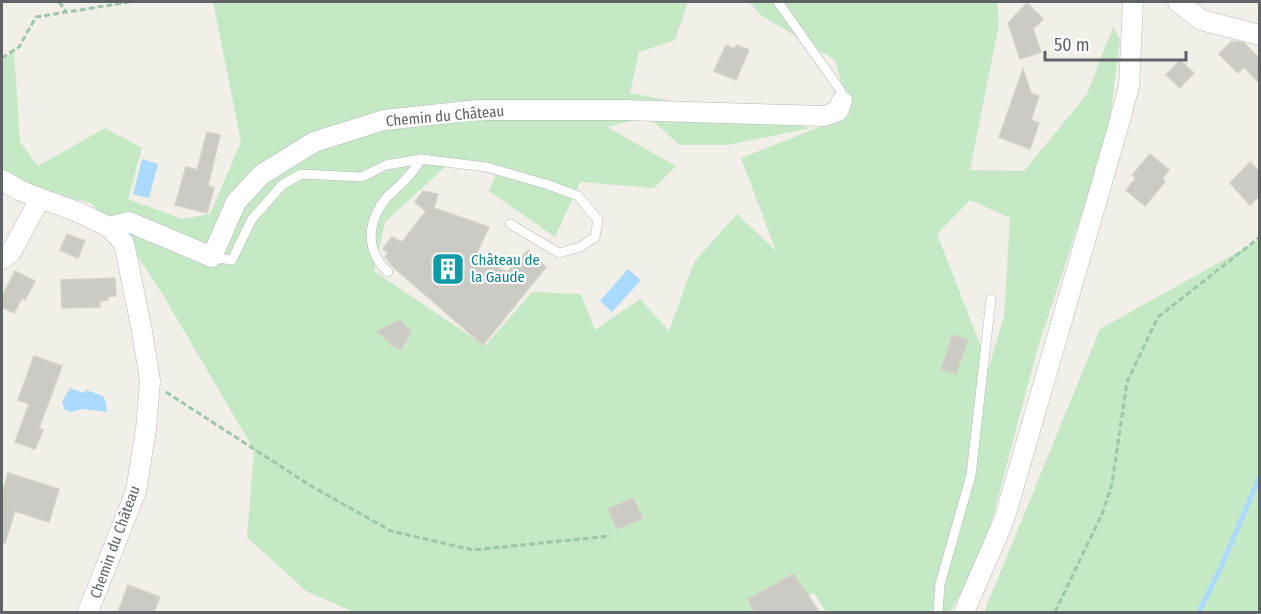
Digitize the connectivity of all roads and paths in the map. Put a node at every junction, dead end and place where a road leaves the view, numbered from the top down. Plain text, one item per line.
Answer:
1 (59, 2) edge
2 (129, 2) edge
3 (778, 2) edge
4 (1133, 2) edge
5 (1178, 2) edge
6 (66, 11) junction
7 (1260, 35) edge
8 (2, 58) edge
9 (842, 100) joint
10 (421, 159) junction
11 (2, 180) edge
12 (40, 199) junction
13 (510, 224) dead end
14 (109, 227) junction
15 (1260, 237) edge
16 (212, 258) junction
17 (2, 259) edge
18 (388, 272) dead end
19 (991, 299) dead end
20 (150, 381) junction
21 (610, 536) dead end
22 (88, 612) edge
23 (938, 612) edge
24 (963, 612) edge
25 (1055, 612) edge

1 - 6 path
2 - 6 path
3 - 9 lane
4 - 24 street
5 - 7 street
6 - 8 path
9 - 16 street, Chemin du Château
10 - 13 lane
10 - 16 lane
10 - 18 lane
11 - 12 street, Chemin du Château
12 - 14 street, Chemin du Château
12 - 17 street
14 - 16 street, Chemin du Château
14 - 20 street, Chemin du Château
15 - 25 path
19 - 23 lane
20 - 21 path
20 - 22 street, Chemin du Château

